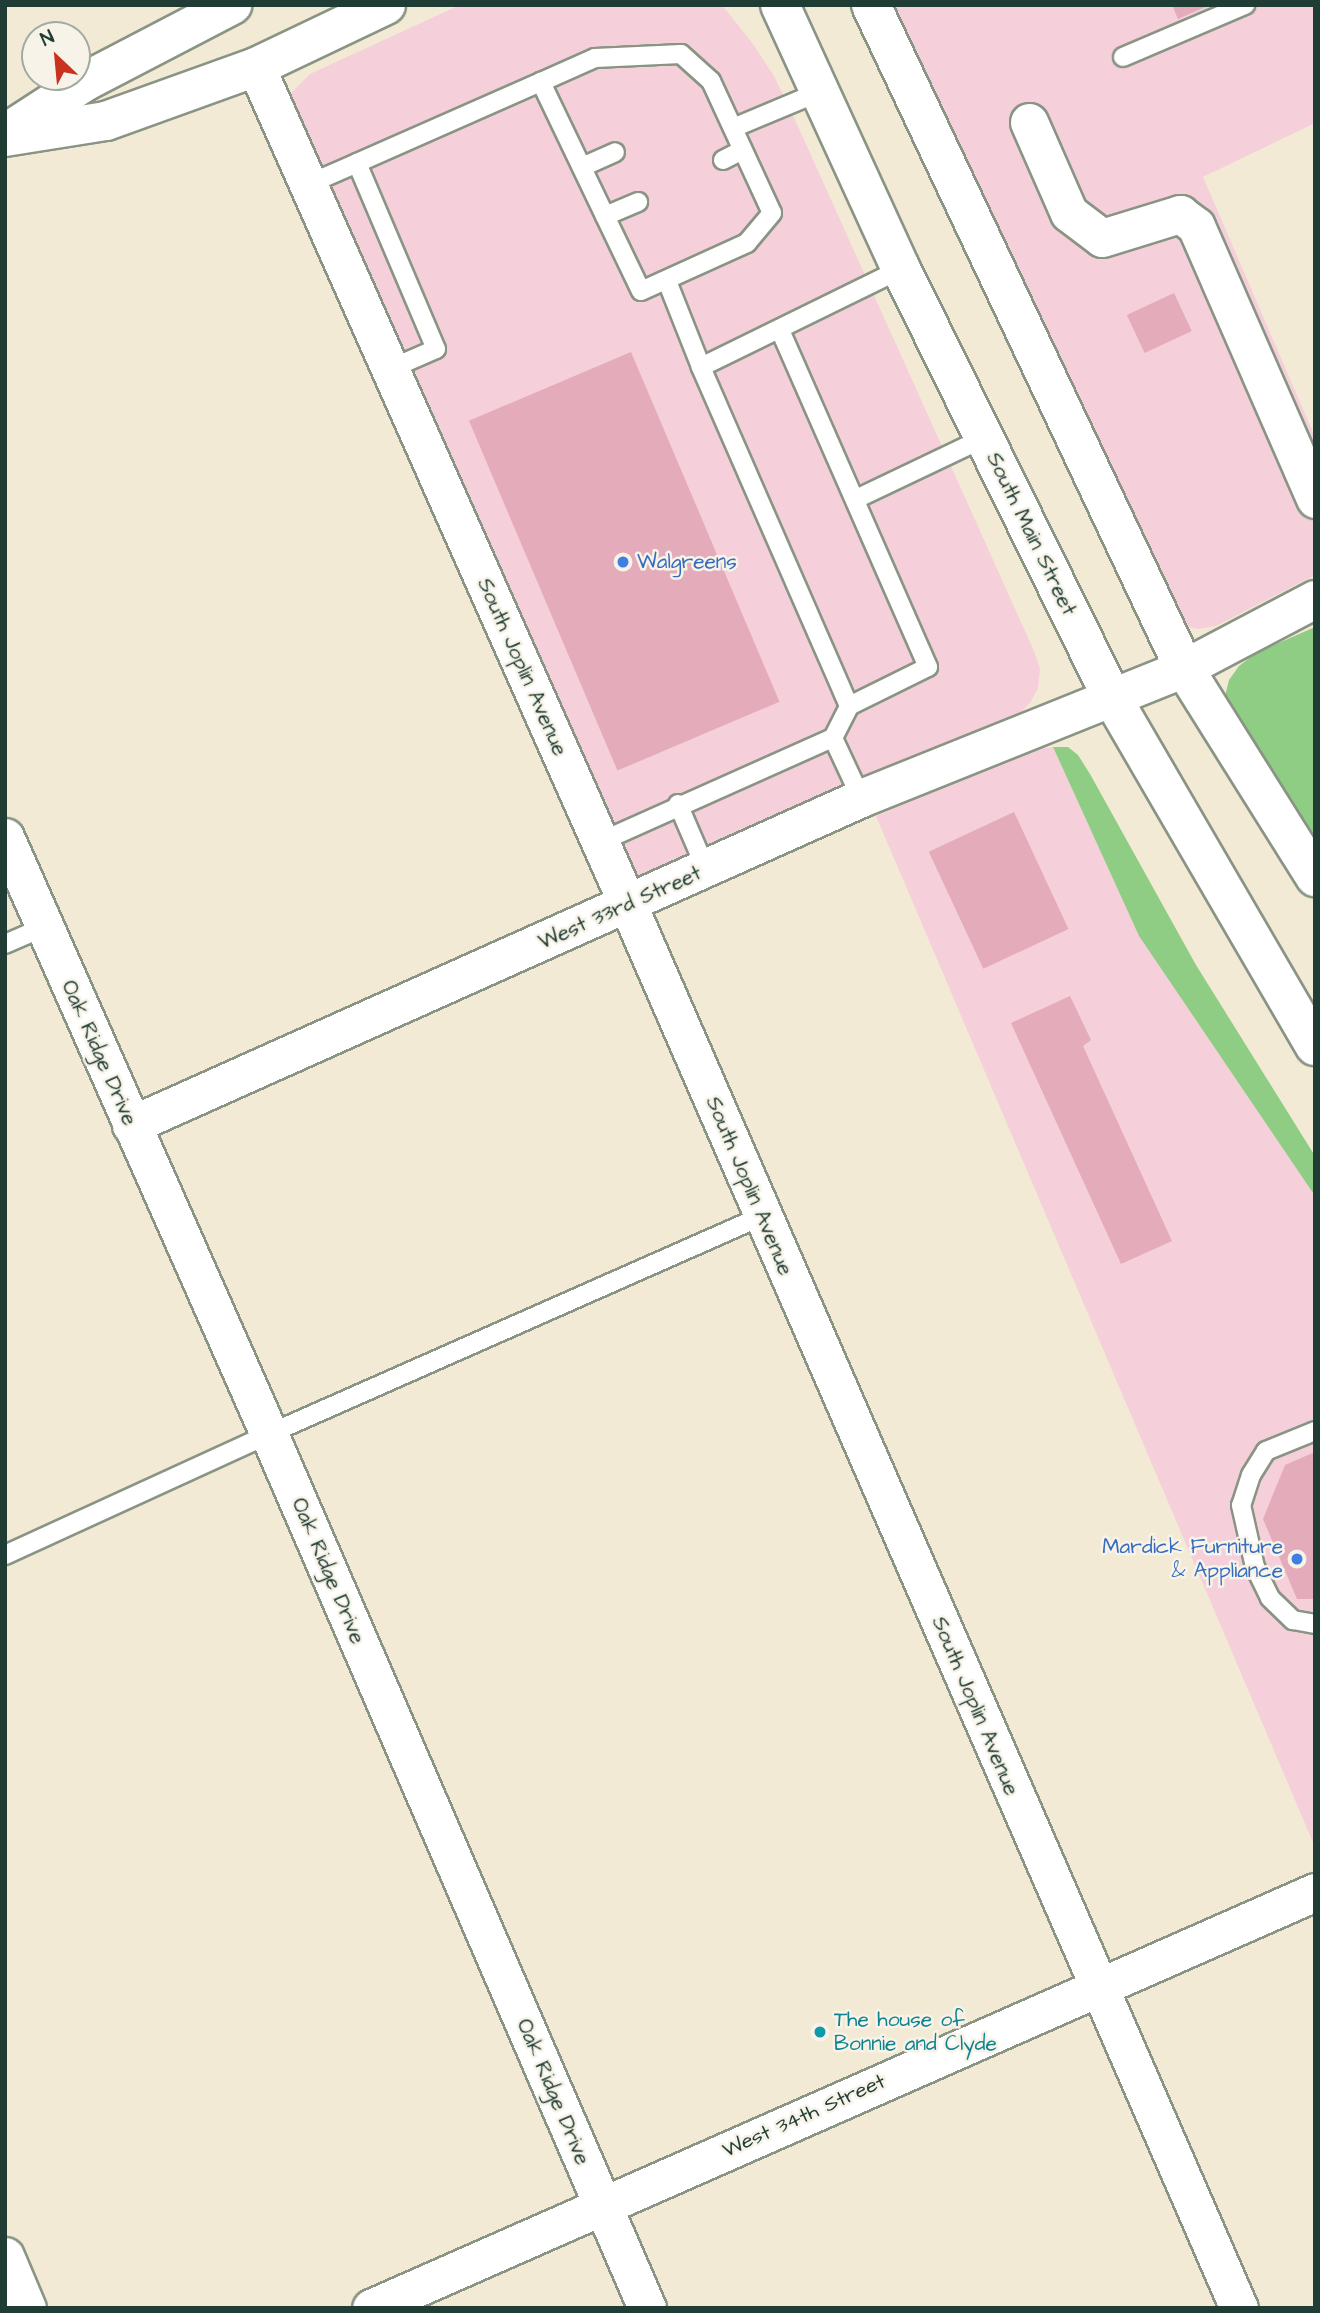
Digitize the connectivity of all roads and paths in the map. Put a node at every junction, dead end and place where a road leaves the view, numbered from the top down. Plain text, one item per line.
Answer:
1 (232, 5) edge
2 (386, 5) edge
3 (780, 5) edge
4 (871, 5) edge
5 (1245, 5) edge
6 (1123, 57) dead end
7 (256, 66) junction
8 (541, 82) junction
9 (820, 92) junction
10 (720, 100) junction
11 (704, 109) dead end
12 (1029, 122) dead end
13 (733, 128) junction
14 (5, 135) edge
15 (743, 150) junction
16 (615, 152) dead end
17 (723, 160) dead end
18 (357, 163) junction
19 (582, 167) junction
20 (309, 184) junction
21 (638, 202) dead end
22 (605, 216) junction
23 (901, 270) junction
24 (667, 281) junction
25 (780, 330) junction
26 (701, 367) junction
27 (390, 369) junction
28 (984, 438) junction
29 (856, 499) junction
30 (1315, 499) edge
31 (1315, 599) edge
32 (1184, 668) junction
33 (1111, 696) junction
34 (849, 706) junction
35 (833, 737) junction
36 (861, 798) junction
37 (678, 804) junction
38 (5, 837) edge
39 (600, 842) junction
40 (706, 869) junction
41 (1315, 877) edge
42 (628, 905) junction
43 (44, 927) junction
44 (5, 944) edge
45 (1315, 1046) edge
46 (131, 1125) junction
47 (762, 1216) junction
48 (1315, 1431) edge
49 (269, 1434) junction
50 (5, 1555) edge
51 (1315, 1624) edge
52 (1315, 1892) edge
53 (1098, 1987) junction
54 (602, 2204) junction
55 (5, 2256) edge
56 (27, 2308) edge
57 (371, 2308) edge
58 (647, 2308) edge
59 (1239, 2308) edge

1 - 14 main road
2 - 7 main road
3 - 9 main road, South Main Street
4 - 32 main road
5 - 6 lane
7 - 14 main road
7 - 20 street, South Joplin Avenue
8 - 10 lane
8 - 18 lane
8 - 19 lane
9 - 13 lane
9 - 23 main road, South Main Street
10 - 11 lane
10 - 13 lane
12 - 30 street
13 - 15 lane
15 - 17 lane
15 - 24 lane
16 - 19 lane
18 - 20 lane
18 - 27 lane
19 - 22 lane
20 - 27 street, South Joplin Avenue
21 - 22 lane
22 - 24 lane
23 - 25 lane
23 - 28 main road, South Main Street
24 - 26 lane
25 - 26 lane
25 - 29 lane
26 - 34 lane
27 - 39 street, South Joplin Avenue
28 - 29 lane
28 - 33 main road, South Main Street
29 - 34 lane
31 - 32 street, West 33rd Street
32 - 33 street, West 33rd Street
32 - 41 main road
33 - 36 street, West 33rd Street
33 - 45 main road, South Main Street
34 - 35 lane
35 - 36 lane
35 - 37 lane
36 - 40 street, West 33rd Street
37 - 39 lane
37 - 40 lane
38 - 43 street, Oak Ridge Drive
39 - 42 street, South Joplin Avenue
40 - 42 street, West 33rd Street
42 - 46 street, West 33rd Street
42 - 47 street, South Joplin Avenue
43 - 44 lane
43 - 46 street, Oak Ridge Drive
46 - 49 street, Oak Ridge Drive
47 - 49 lane
47 - 53 street, South Joplin Avenue
48 - 51 lane
49 - 50 lane
49 - 54 street, Oak Ridge Drive
52 - 53 street, West 34th Street
53 - 54 street, West 34th Street
53 - 59 street, South Joplin Avenue
54 - 57 street, West 34th Street
54 - 58 street, Oak Ridge Drive
55 - 56 street

